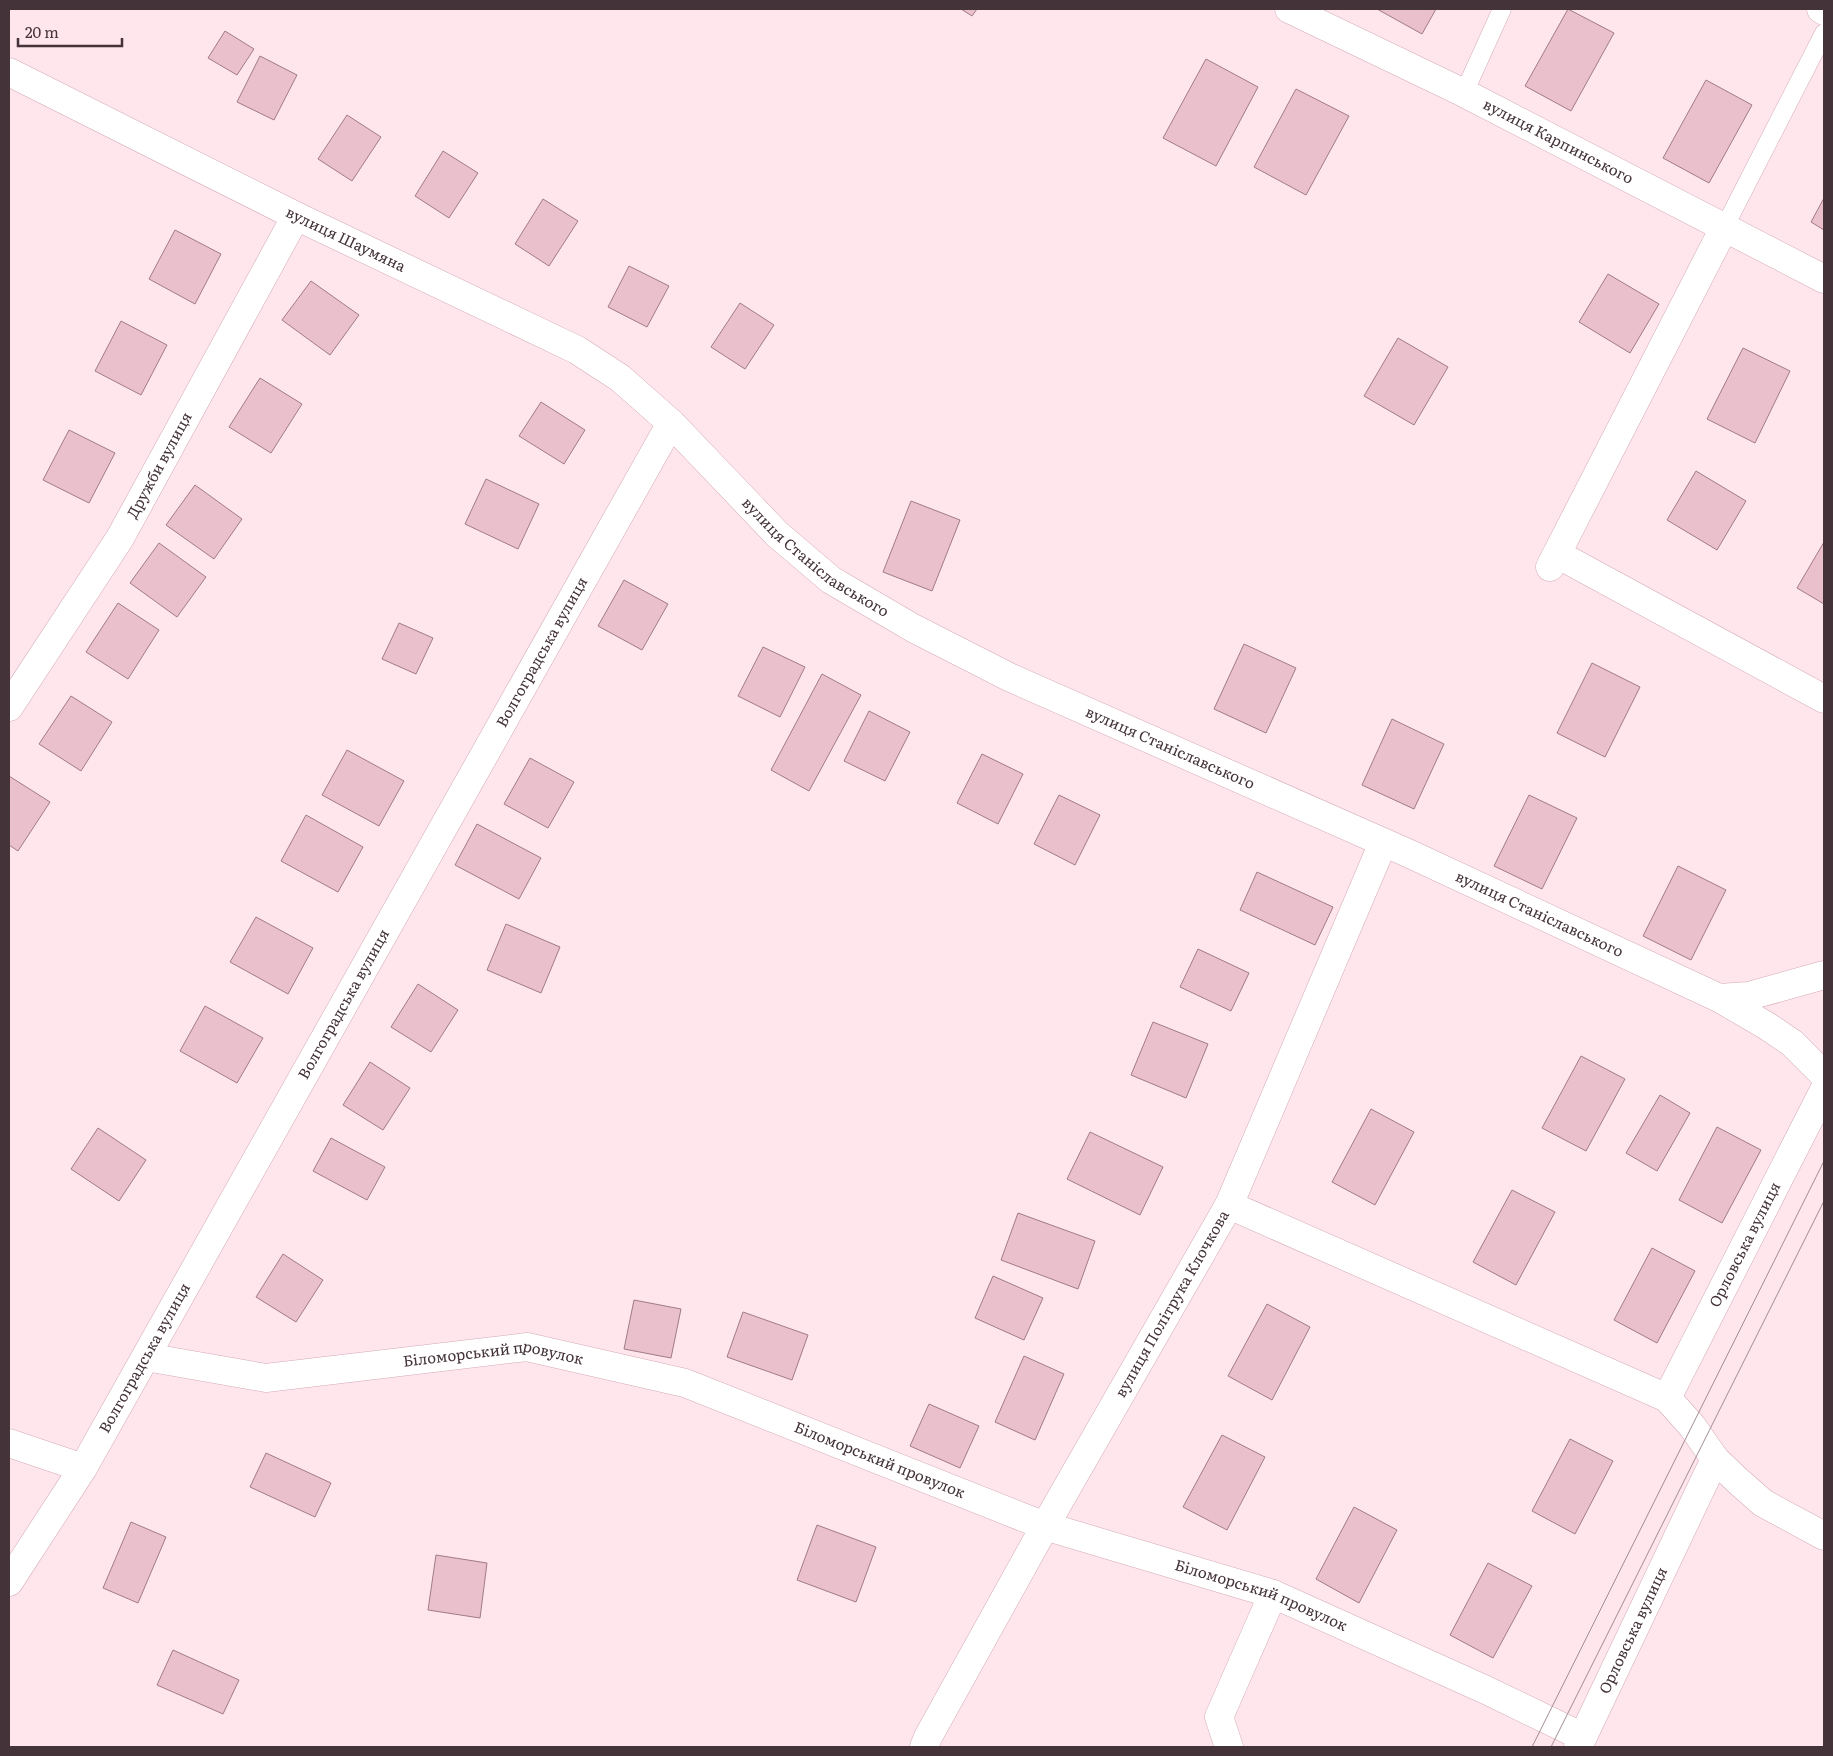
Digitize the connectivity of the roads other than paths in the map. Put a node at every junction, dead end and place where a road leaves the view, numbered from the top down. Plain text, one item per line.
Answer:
1 (1289, 9) edge
2 (1502, 9) edge
3 (1821, 9) edge
4 (1824, 10) edge
5 (1824, 33) edge
6 (9, 72) edge
7 (1464, 93) junction
8 (296, 216) junction
9 (1724, 228) junction
10 (1824, 279) edge
11 (671, 423) junction
12 (1824, 699) edge
13 (9, 707) edge
14 (1383, 843) junction
15 (1824, 975) edge
16 (1719, 998) junction
17 (1824, 1075) edge
18 (1824, 1090) edge
19 (1229, 1205) junction
20 (146, 1357) junction
21 (1666, 1398) junction
22 (9, 1442) edge
23 (1715, 1459) junction
24 (83, 1468) junction
25 (1045, 1526) junction
26 (1824, 1536) edge
27 (9, 1582) edge
28 (1273, 1594) junction
29 (1580, 1742) edge
30 (924, 1747) edge
31 (1229, 1747) edge

1 - 7 street, вулиця Карпинського
2 - 7 lane
3 - 4 street
5 - 9 lane
6 - 8 street, вулиця Шаумяна
7 - 9 street, вулиця Карпинського
8 - 11 street, вулиця Шаумяна
8 - 13 street, Дружби вулиця
9 - 10 street, вулиця Карпинського
9 - 12 street
11 - 14 street, вулиця Станіславського
11 - 20 street, Волгоградська вулиця
14 - 16 street, вулиця Станіславського
14 - 19 street, вулиця Політрука Клочкова
15 - 16 street, вулиця Станіславського
16 - 17 street, вулиця Станіславського
18 - 21 street, Орловська вулиця
19 - 21 street
19 - 25 street, вулиця Політрука Клочкова
20 - 24 street, Волгоградська вулиця
20 - 25 street, Біломорський провулок
21 - 23 street
22 - 24 street
23 - 26 street
23 - 29 street, Орловська вулиця
24 - 27 street, Волгоградська вулиця
25 - 28 street, Біломорський провулок
25 - 30 street, вулиця Політрука Клочкова
28 - 29 street, Біломорський провулок
28 - 31 street

